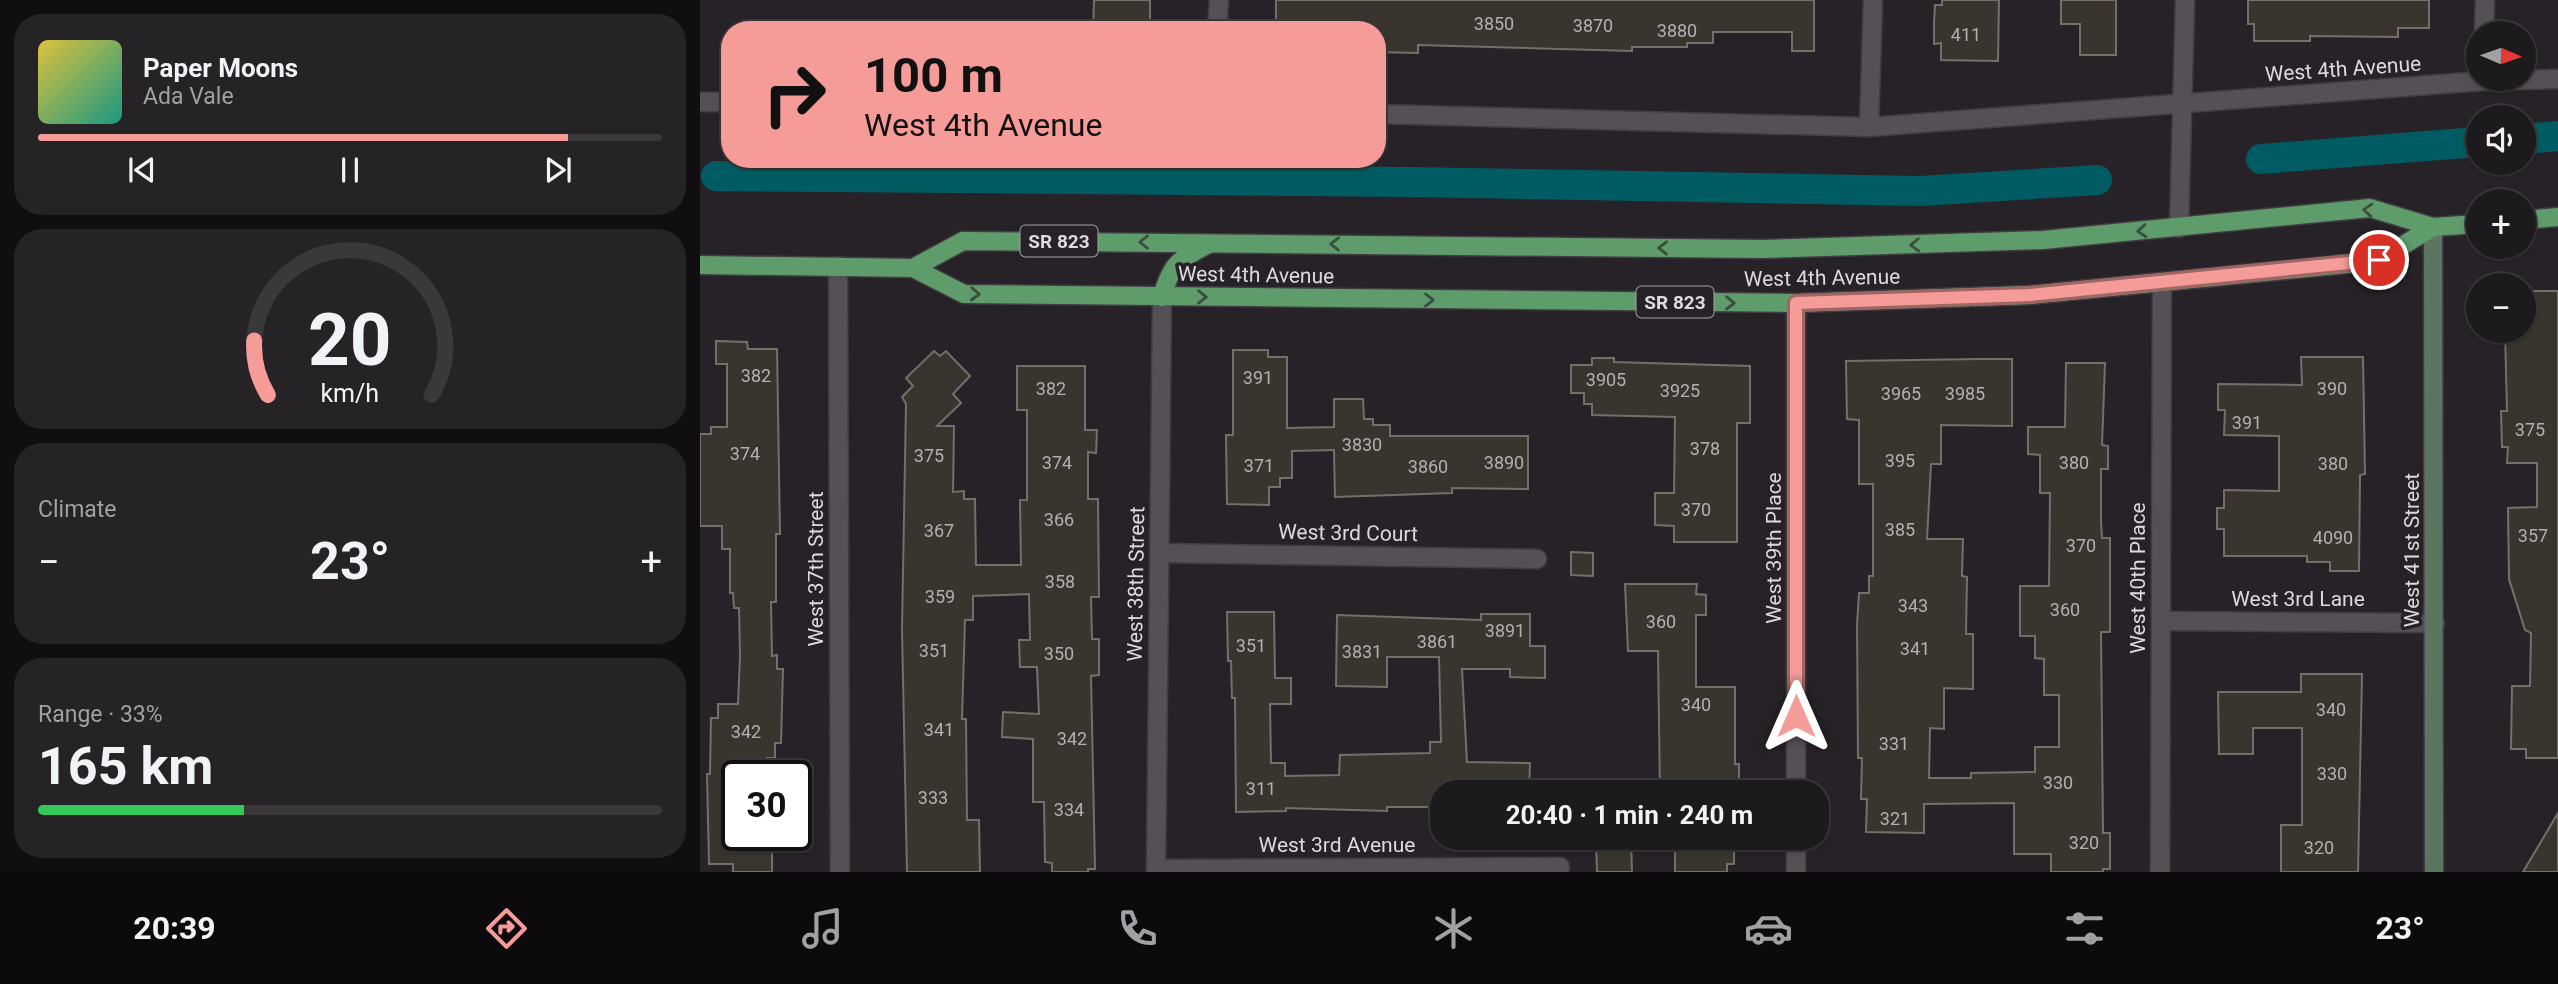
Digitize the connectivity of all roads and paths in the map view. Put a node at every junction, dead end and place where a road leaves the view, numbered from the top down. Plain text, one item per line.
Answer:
1 (1219, 0) edge
2 (1873, 0) edge
3 (2185, 0) edge
4 (2485, 0) edge
5 (1218, 21) edge
6 (2484, 21) edge
7 (2536, 79) edge
8 (2558, 79) edge
9 (2466, 81) edge
10 (700, 102) edge
11 (721, 102) edge
12 (2181, 104) junction
13 (1386, 114) edge
14 (1869, 127) junction
15 (2558, 217) edge
16 (2536, 219) edge
17 (2466, 225) edge
18 (2179, 228) junction
19 (2433, 228) junction
20 (1212, 242) junction
21 (700, 265) edge
22 (838, 266) junction
23 (912, 268) junction
24 (2162, 284) junction
25 (1162, 297) junction
26 (1796, 303) junction
27 (1159, 553) junction
28 (1537, 559) dead end
29 (2161, 621) junction
30 (2435, 623) junction
31 (1796, 780) edge
32 (1796, 850) edge
33 (1560, 867) dead end
34 (1156, 871) edge
35 (840, 872) edge
36 (1796, 872) edge
37 (2160, 872) edge
38 (2434, 872) edge

1 - 5 street
2 - 14 street
3 - 12 street
4 - 6 street
7 - 8 street, West 4th Avenue
9 - 12 street, West 4th Avenue
10 - 11 street
12 - 14 street, West 4th Avenue
12 - 18 street
13 - 14 street, West 4th Avenue
15 - 16 main road
17 - 19 main road, West 4th Avenue / SR 823
19 -> 18 main road, West 4th Avenue / SR 823
18 -> 20 main road, West 4th Avenue / SR 823
19 - 24 main road, West 4th Avenue / SR 823
19 - 30 street, West 41st Street
20 -> 23 main road, West 4th Avenue / SR 823
20 - 25 main road
21 - 22 main road, West 4th Avenue / SR 823
22 - 23 main road, West 4th Avenue / SR 823
22 - 35 street, West 37th Street
23 -> 25 main road, West 4th Avenue / SR 823
24 - 26 main road, West 4th Avenue / SR 823
24 - 29 street, West 40th Place
25 -> 26 main road, West 4th Avenue / SR 823
25 - 27 street, West 38th Street
26 - 31 street, West 39th Place
27 - 28 street, West 3rd Court
27 - 34 street, West 38th Street
29 - 30 street, West 3rd Lane
29 - 37 street, West 40th Place
30 - 38 street, West 41st Street
32 - 36 street
33 - 34 street, West 3rd Avenue

